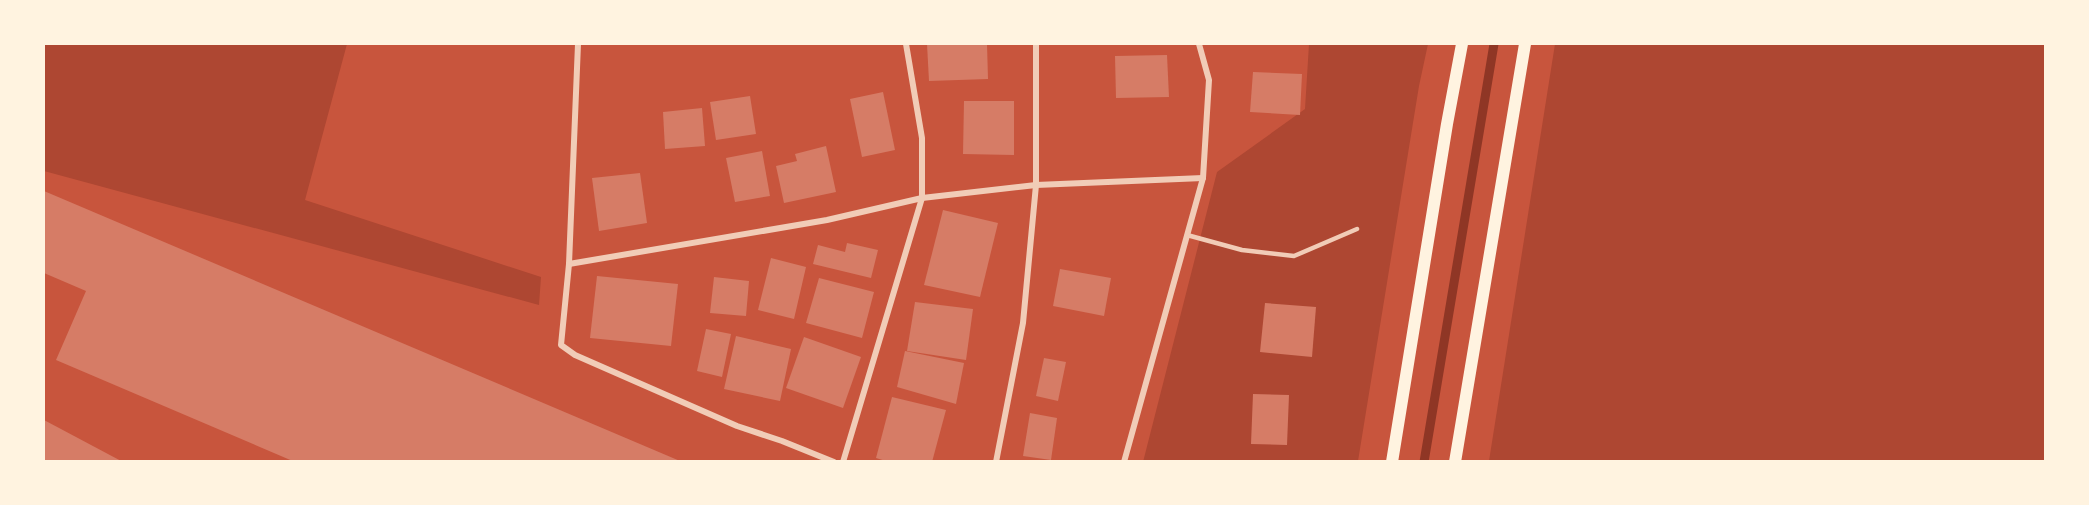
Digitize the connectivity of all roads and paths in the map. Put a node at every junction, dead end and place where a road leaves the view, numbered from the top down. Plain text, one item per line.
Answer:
1 (578, 44) edge
2 (906, 44) edge
3 (1036, 44) edge
4 (1199, 44) edge
5 (1462, 44) edge
6 (1525, 44) edge
7 (1203, 178) junction
8 (1036, 185) junction
9 (922, 198) junction
10 (1357, 229) dead end
11 (1187, 235) junction
12 (569, 264) junction
13 (834, 462) edge
14 (843, 462) edge
15 (996, 462) edge
16 (1124, 462) edge
17 (1392, 462) edge
18 (1455, 462) edge

1 - 12 street
2 - 9 street
3 - 8 street
4 - 7 street
5 - 17 main road
6 - 18 main road
7 - 8 street
7 - 11 street
8 - 9 street
8 - 15 street
9 - 12 street
9 - 14 street
10 - 11 lane
11 - 16 street
12 - 13 street

